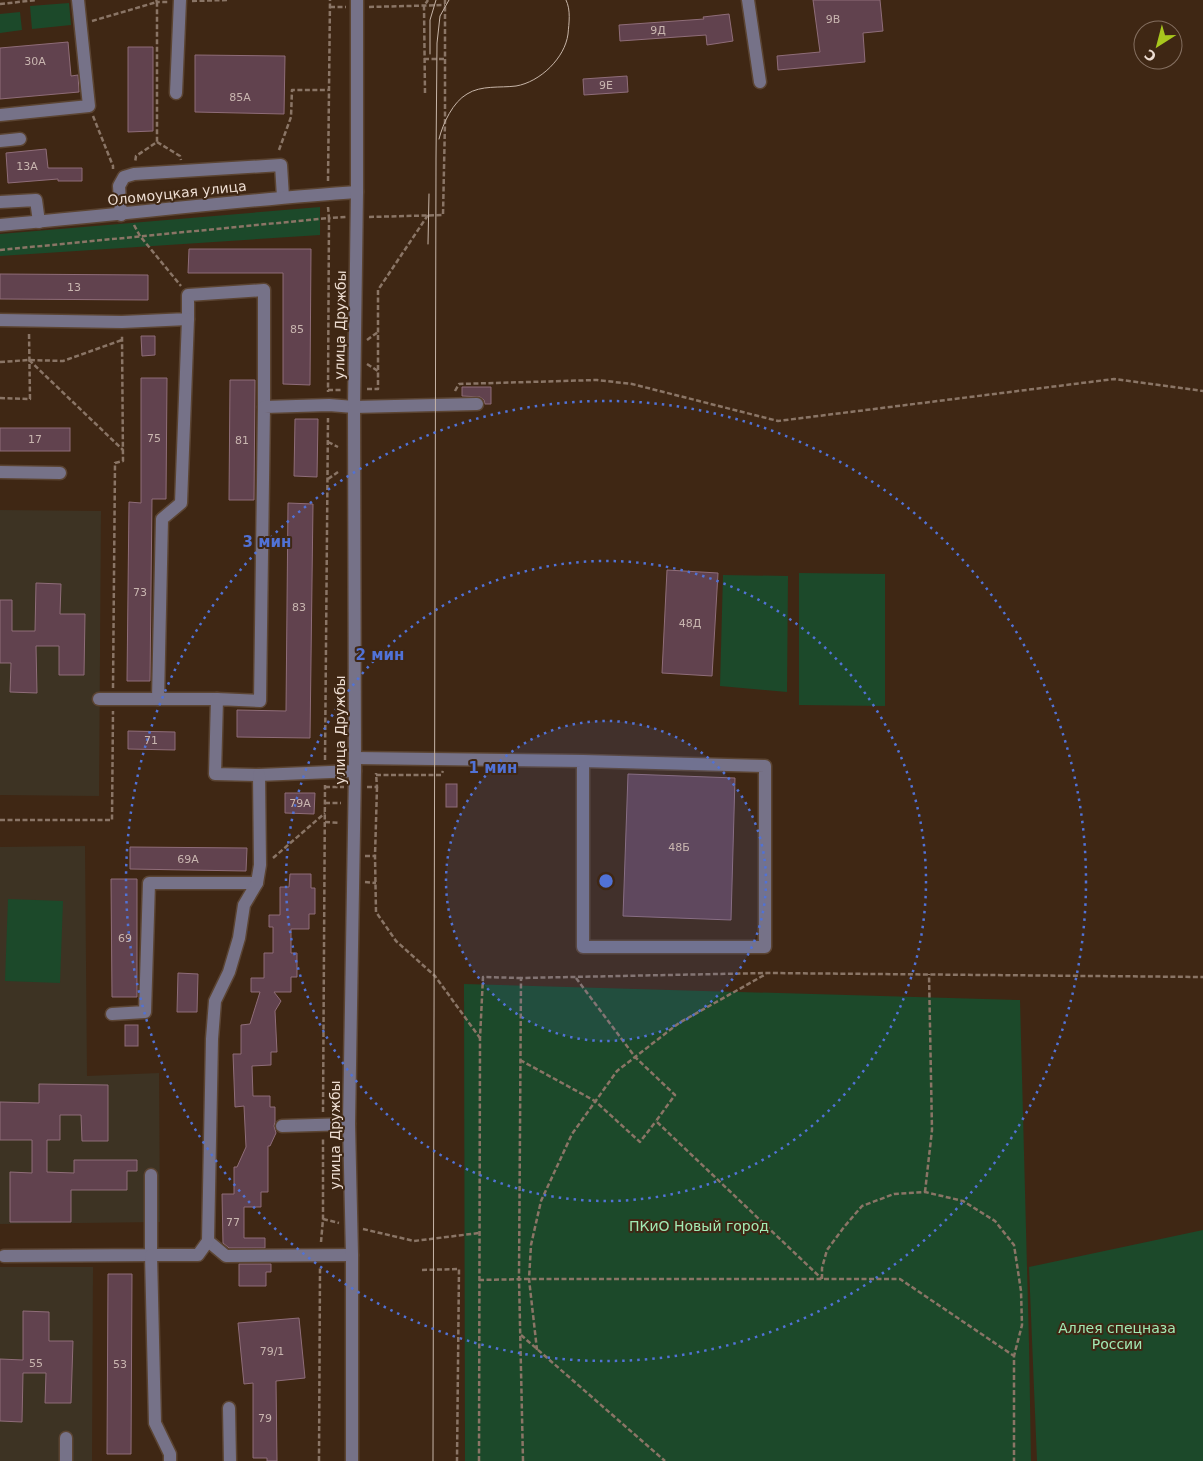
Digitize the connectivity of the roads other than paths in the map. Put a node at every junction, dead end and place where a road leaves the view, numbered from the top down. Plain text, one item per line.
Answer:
1 (78, 0) edge
2 (180, 0) edge
3 (748, 0) edge
4 (357, 5) edge
5 (760, 82) dead end
6 (176, 93) dead end
7 (0, 115) edge
8 (20, 139) dead end
9 (0, 142) edge
10 (357, 192) junction
11 (283, 198) junction
12 (0, 202) edge
13 (126, 217) junction
14 (39, 222) junction
15 (0, 225) edge
16 (188, 319) junction
17 (0, 320) edge
18 (477, 404) dead end
19 (264, 406) junction
20 (354, 407) junction
21 (0, 472) edge
22 (60, 473) dead end
23 (99, 699) dead end
24 (158, 699) junction
25 (217, 699) junction
26 (583, 761) junction
27 (355, 765) junction
28 (259, 775) junction
29 (257, 884) junction
30 (112, 1014) dead end
31 (349, 1124) junction
32 (282, 1126) dead end
33 (151, 1175) dead end
34 (208, 1241) junction
35 (151, 1255) junction
36 (4, 1256) dead end
37 (352, 1256) junction
38 (229, 1408) dead end
39 (66, 1438) dead end
40 (66, 1461) edge
41 (170, 1461) edge
42 (230, 1461) edge
43 (352, 1461) edge

1 - 7 street
2 - 6 street
3 - 5 street
4 - 10 street, улица Дружбы
8 - 9 street
10 - 11 street, Оломоуцкая улица
10 - 20 street, улица Дружбы
11 - 13 street, Оломоуцкая улица
11 - 13 street
12 - 14 street
13 - 14 street, Оломоуцкая улица
14 - 15 street, Оломоуцкая улица
16 - 17 street
16 - 19 street
16 - 24 street
18 - 20 street
19 - 20 street
19 - 25 street
20 - 27 street, улица Дружбы
21 - 22 street
23 - 24 street
24 - 25 street
25 - 28 street
26 - 26 street
26 - 27 street
27 - 28 street
27 - 31 street, улица Дружбы
28 - 29 street
29 - 30 street
29 - 34 street
31 - 32 street
31 - 37 street, улица Дружбы
33 - 35 street
34 - 35 street
34 - 37 street
35 - 36 street
35 - 41 street
37 - 43 street, улица Дружбы
38 - 42 street
39 - 40 street

